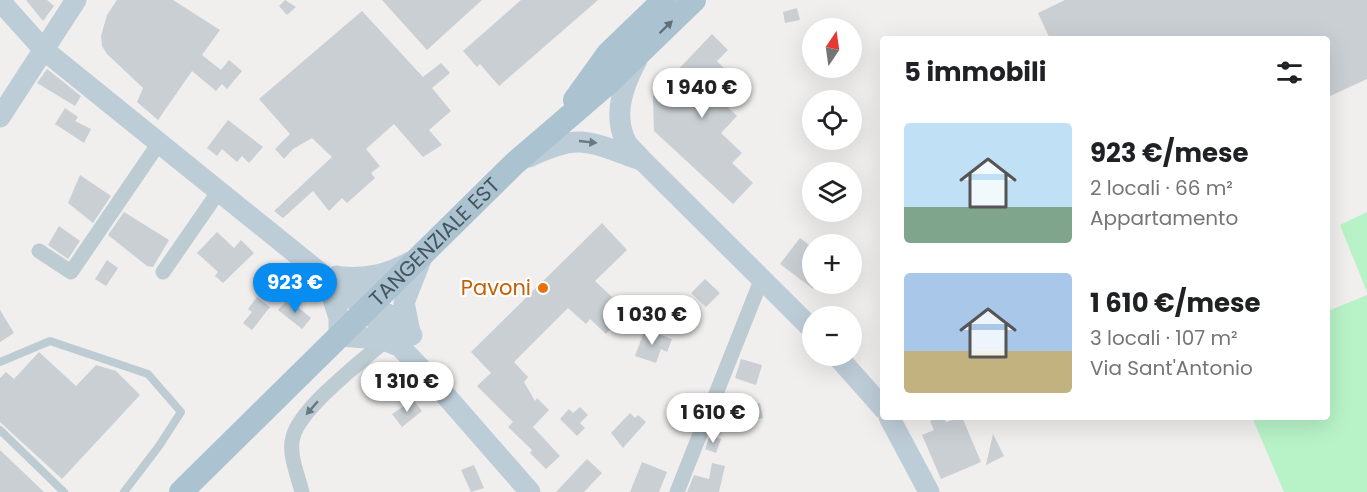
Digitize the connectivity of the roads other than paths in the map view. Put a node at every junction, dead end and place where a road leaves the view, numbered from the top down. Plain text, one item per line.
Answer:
1 (76, 0) edge
2 (664, 0) edge
3 (694, 0) edge
4 (0, 1) edge
5 (44, 50) junction
6 (641, 51) junction
7 (0, 117) edge
8 (560, 122) junction
9 (159, 142) junction
10 (642, 160) junction
11 (514, 164) junction
12 (219, 191) junction
13 (39, 251) dead end
14 (421, 255) junction
15 (163, 272) dead end
16 (328, 276) junction
17 (762, 278) junction
18 (372, 305) junction
19 (802, 319) edge
20 (339, 336) junction
21 (400, 342) junction
22 (0, 362) edge
23 (846, 366) edge
24 (880, 404) edge
25 (891, 420) edge
26 (0, 430) edge
27 (64, 492) edge
28 (124, 492) edge
29 (181, 492) edge
30 (302, 492) edge
31 (530, 492) edge
32 (677, 492) edge
33 (929, 492) edge

1 - 5 street
2 - 8 main road, TANGENZIALE EST
6 -> 3 main road, TANGENZIALE EST
4 - 5 street
5 - 7 street
5 - 9 street
6 - 8 main road, TANGENZIALE EST
6 - 10 street
8 - 11 main road, TANGENZIALE EST
9 - 12 street
9 - 13 street
11 -> 10 street
10 - 17 street
11 - 14 main road, TANGENZIALE EST
12 - 15 street
12 - 16 street
14 - 16 street
14 - 18 main road, TANGENZIALE EST
14 - 21 street
16 - 18 street
16 - 20 street
17 - 19 street
17 - 32 street
18 - 20 main road, TANGENZIALE EST
18 - 21 street
20 - 21 street
20 - 29 main road, TANGENZIALE EST
21 -> 30 street
21 - 31 street
22 - 28 lane
23 - 24 street
25 - 33 street
26 - 27 lane

